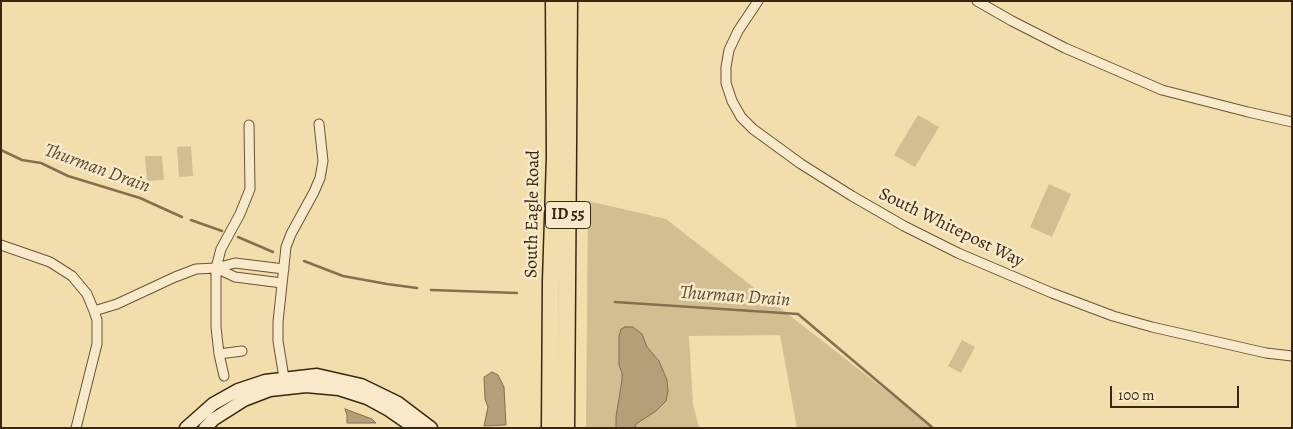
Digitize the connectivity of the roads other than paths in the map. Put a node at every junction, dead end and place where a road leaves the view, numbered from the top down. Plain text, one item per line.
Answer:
1 (554, 1) edge
2 (569, 1) edge
3 (758, 1) edge
4 (977, 1) edge
5 (1292, 122) edge
6 (319, 124) dead end
7 (249, 125) dead end
8 (555, 147) junction
9 (1, 245) edge
10 (216, 268) junction
11 (284, 269) junction
12 (282, 284) junction
13 (568, 302) junction
14 (94, 311) junction
15 (552, 314) junction
16 (242, 351) dead end
17 (219, 354) junction
18 (1292, 356) edge
19 (224, 376) dead end
20 (285, 383) junction
21 (429, 427) edge
22 (76, 428) edge
23 (186, 428) edge
24 (204, 428) edge
25 (415, 428) edge
26 (550, 428) edge
27 (559, 428) edge
28 (566, 428) edge

1 - 8 highway, South Eagle Road / ID 55
2 - 13 highway, South Eagle Road / ID 55
3 - 18 street, South Whitepost Way
4 - 5 street
6 - 11 street
7 - 10 street
8 - 13 highway
8 - 15 highway, South Eagle Road / ID 55
9 - 14 street
10 - 11 street
10 - 12 street
10 - 14 street
10 - 17 street
11 - 12 street
12 - 20 street
13 - 28 highway, South Eagle Road / ID 55
14 - 22 street
15 - 26 highway, South Eagle Road / ID 55
15 - 27 highway
16 - 17 street
17 - 19 street
20 - 21 street
20 - 23 street
20 - 24 street
20 - 25 street

